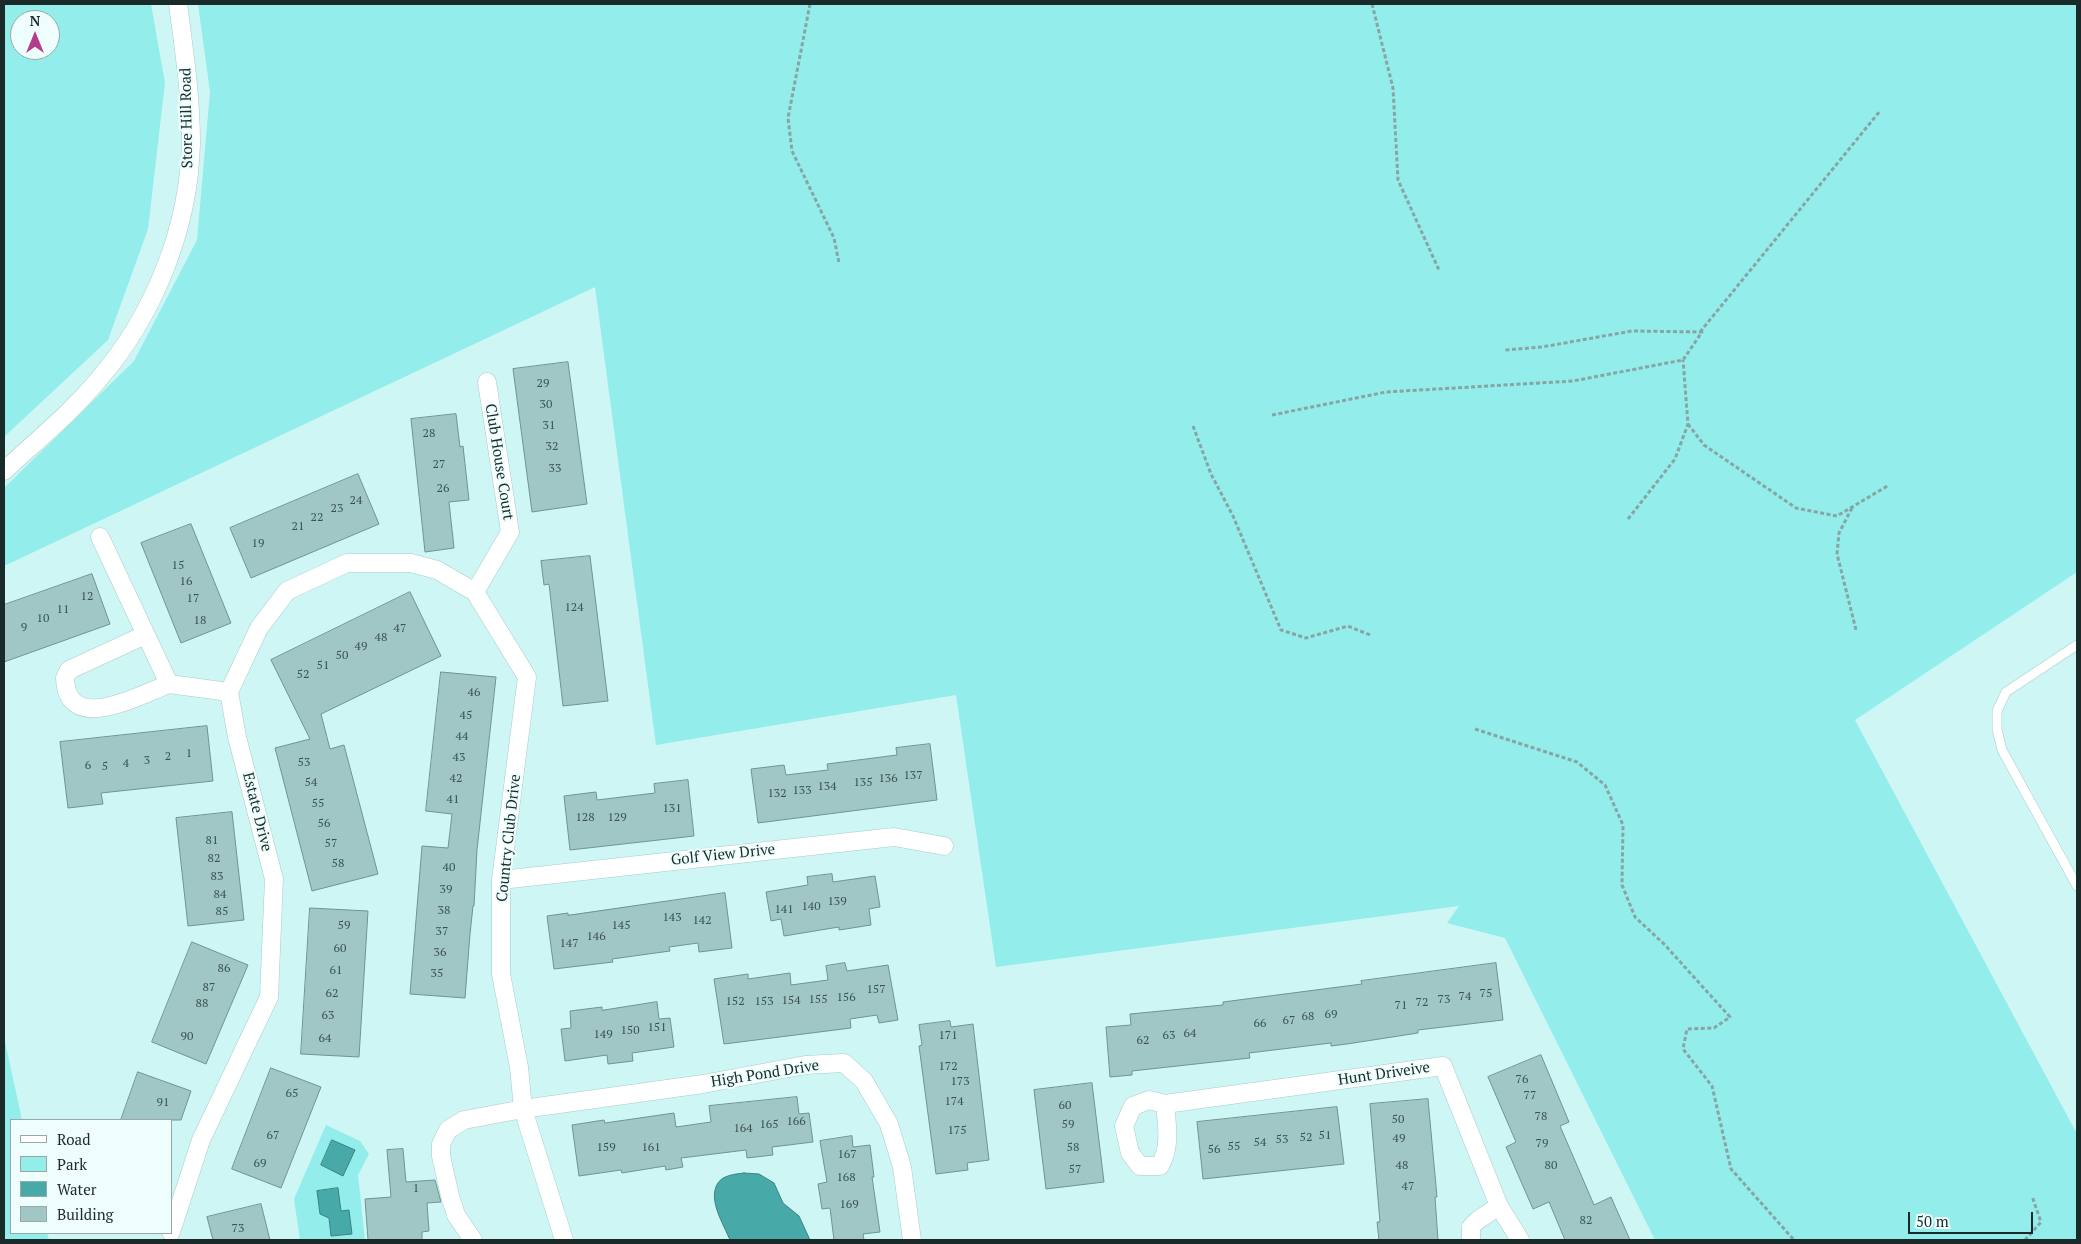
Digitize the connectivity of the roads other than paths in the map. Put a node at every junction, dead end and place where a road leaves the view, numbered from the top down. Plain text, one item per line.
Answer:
1 (178, 4) edge
2 (487, 382) dead end
3 (4, 471) edge
4 (100, 537) dead end
5 (475, 592) junction
6 (145, 635) junction
7 (2077, 645) edge
8 (169, 684) junction
9 (229, 692) junction
10 (944, 846) dead end
11 (501, 880) junction
12 (2077, 886) edge
13 (1165, 1104) dead end
14 (523, 1109) junction
15 (1499, 1206) junction
16 (172, 1229) edge
17 (473, 1240) edge
18 (564, 1240) edge
19 (912, 1240) edge
20 (1471, 1240) edge
21 (1520, 1240) edge

1 - 3 street, Store Hill Road
2 - 5 street, Club House Court
4 - 6 street
5 - 9 street
5 - 11 street, Country Club Drive
6 - 8 street
6 - 8 street
7 - 12 lane
8 - 9 street
9 - 16 street, Estate Drive
10 - 11 street, Golf View Drive
11 - 14 street, Country Club Drive
13 - 15 street, Hunt Driveive
14 - 17 street
14 - 18 street, Country Club Drive
14 - 19 street, High Pond Drive
15 - 20 street
15 - 21 street, Hunt Driveive

